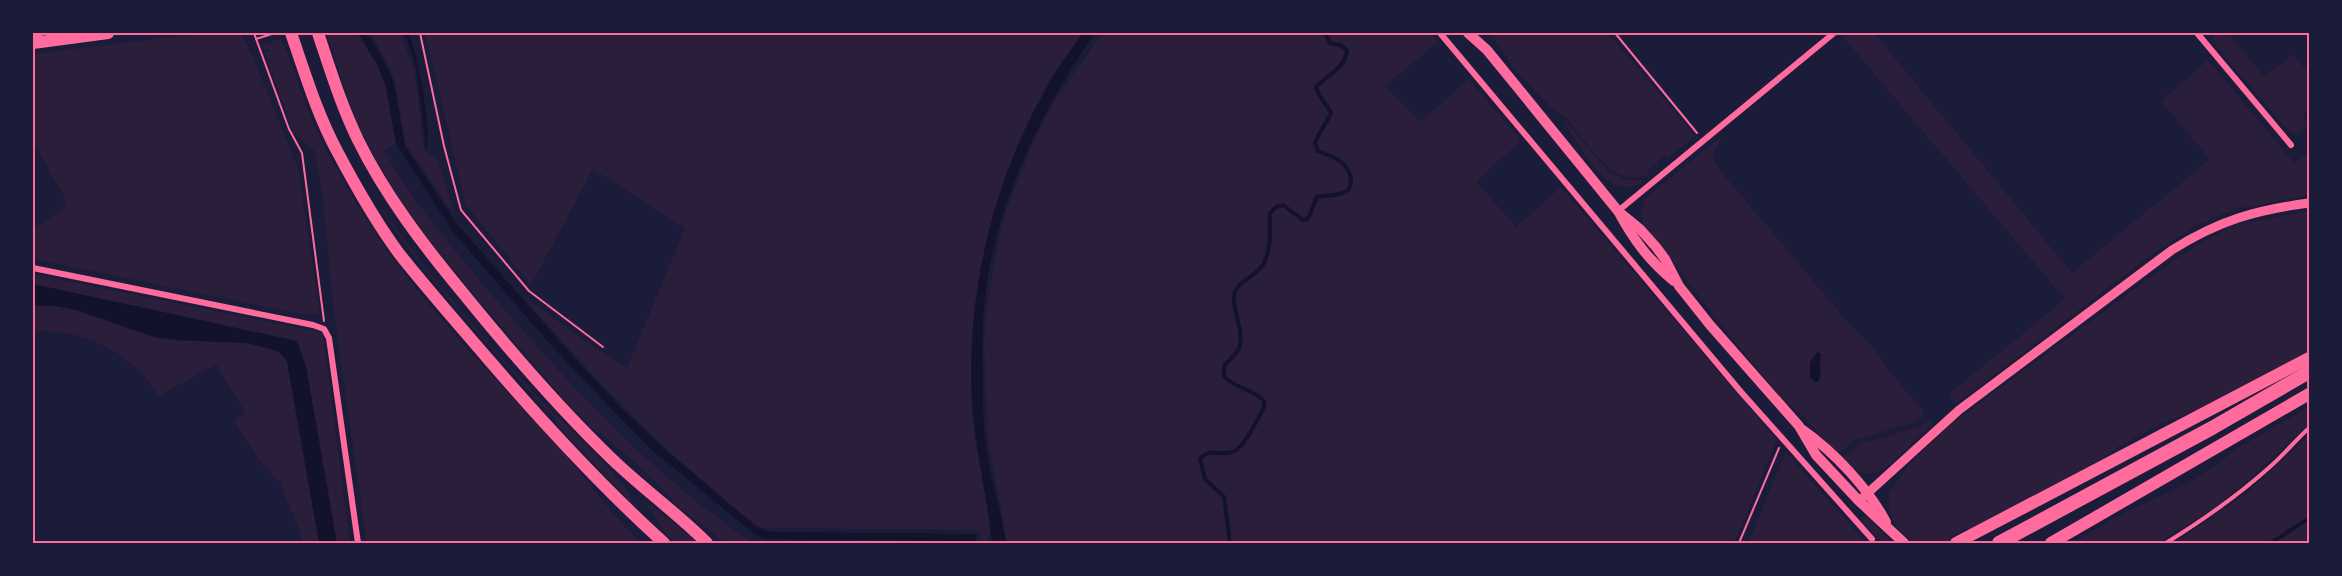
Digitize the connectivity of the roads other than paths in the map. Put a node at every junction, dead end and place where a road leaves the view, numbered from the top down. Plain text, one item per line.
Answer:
1 (108, 33) edge
2 (291, 33) edge
3 (318, 33) edge
4 (1440, 33) edge
5 (1468, 33) edge
6 (1481, 33) edge
7 (1833, 33) edge
8 (2197, 33) edge
9 (33, 43) edge
10 (1487, 50) junction
11 (2291, 145) dead end
12 (2309, 203) edge
13 (1618, 211) junction
14 (33, 268) edge
15 (2309, 358) edge
16 (2309, 372) edge
17 (2309, 394) edge
18 (2309, 428) edge
19 (1863, 497) junction
20 (693, 529) junction
21 (1872, 539) dead end
22 (358, 543) edge
23 (664, 543) edge
24 (707, 543) edge
25 (719, 543) edge
26 (1904, 543) edge
27 (1956, 543) edge
28 (1999, 543) edge
29 (2051, 543) edge
30 (2166, 543) edge

1 - 9 main road
2 - 23 main road
3 - 20 main road
4 - 21 street
5 - 10 main road
6 - 10 main road
7 - 13 street
8 - 11 street
10 - 13 main road
12 - 19 street
13 - 19 main road
14 - 22 street
15 - 27 main road
16 - 28 highway
17 - 29 main road
18 - 30 lane
19 - 26 main road
20 - 24 main road
20 - 25 main road

